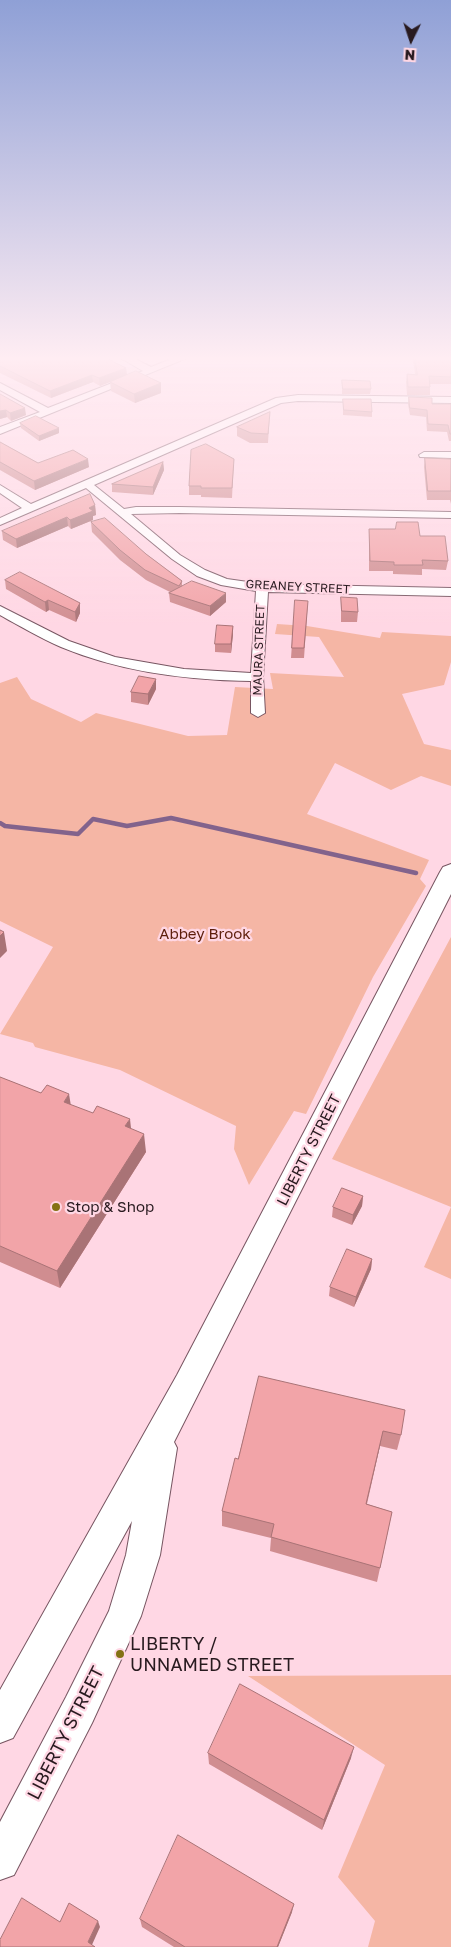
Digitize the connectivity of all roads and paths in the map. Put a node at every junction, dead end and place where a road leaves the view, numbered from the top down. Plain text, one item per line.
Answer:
1 (172, 447) edge
2 (424, 455) dead end
3 (451, 455) edge
4 (87, 484) junction
5 (0, 488) edge
6 (30, 509) junction
7 (121, 513) junction
8 (451, 514) edge
9 (0, 522) edge
10 (262, 588) junction
11 (451, 592) edge
12 (0, 610) edge
13 (257, 677) junction
14 (258, 713) dead end
15 (451, 872) edge
16 (165, 1427) junction
17 (0, 1725) edge
18 (3, 1847) edge

1 - 4 street
2 - 3 street
4 - 6 street
4 - 7 street, GREANEY STREET
5 - 6 street
6 - 9 street
7 - 8 street
7 - 10 street, GREANEY STREET
10 - 11 street, GREANEY STREET
10 - 13 street, MAURA STREET
12 - 13 street
13 - 14 street, MAURA STREET
15 - 16 main road, LIBERTY STREET
16 - 17 main road, LIBERTY STREET
16 - 18 main road, LIBERTY STREET

